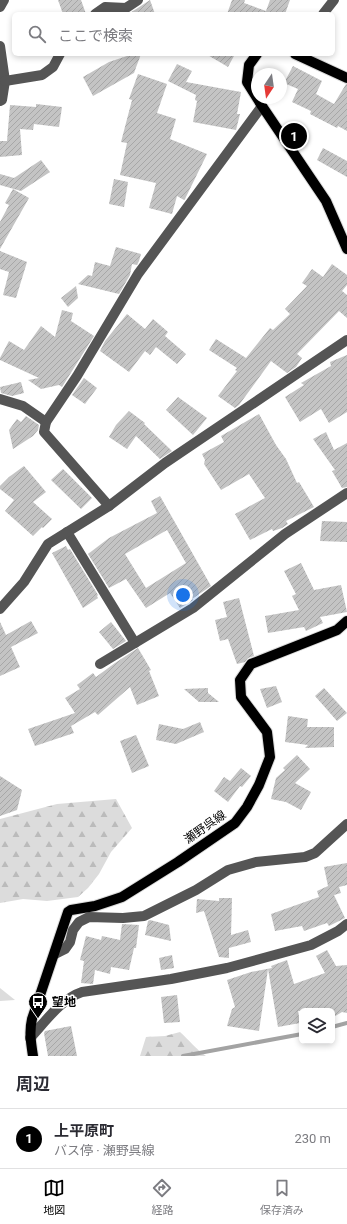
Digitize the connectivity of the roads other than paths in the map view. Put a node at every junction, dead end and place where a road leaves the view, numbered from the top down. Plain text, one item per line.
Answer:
1 (4, 0) edge
2 (138, 0) edge
3 (334, 0) edge
4 (0, 7) edge
5 (99, 12) edge
6 (325, 12) edge
7 (0, 46) edge
8 (59, 56) edge
9 (256, 56) edge
10 (299, 56) edge
11 (347, 78) edge
12 (5, 81) junction
13 (0, 102) edge
14 (262, 106) junction
15 (347, 249) edge
16 (347, 340) edge
17 (0, 399) edge
18 (46, 422) junction
19 (347, 493) edge
20 (109, 506) junction
21 (67, 532) junction
22 (0, 609) edge
23 (347, 621) edge
24 (135, 643) junction
25 (100, 664) dead end
26 (347, 824) edge
27 (347, 924) edge
28 (55, 954) junction
29 (30, 1038) junction
30 (34, 1056) edge

1 - 4 street
2 - 5 street
3 - 6 street
7 - 12 street
8 - 12 street
9 - 14 main road
10 - 11 main road
12 - 13 street
14 - 15 main road
14 - 18 street
16 - 20 street
17 - 18 street
18 - 20 street
19 - 24 street
20 - 21 street
21 - 22 street
21 - 24 street
23 - 28 main road, 瀬野呉線
24 - 25 street
26 - 28 street
27 - 29 street
28 - 29 main road, 瀬野呉線
29 - 30 main road, 瀬野呉線

